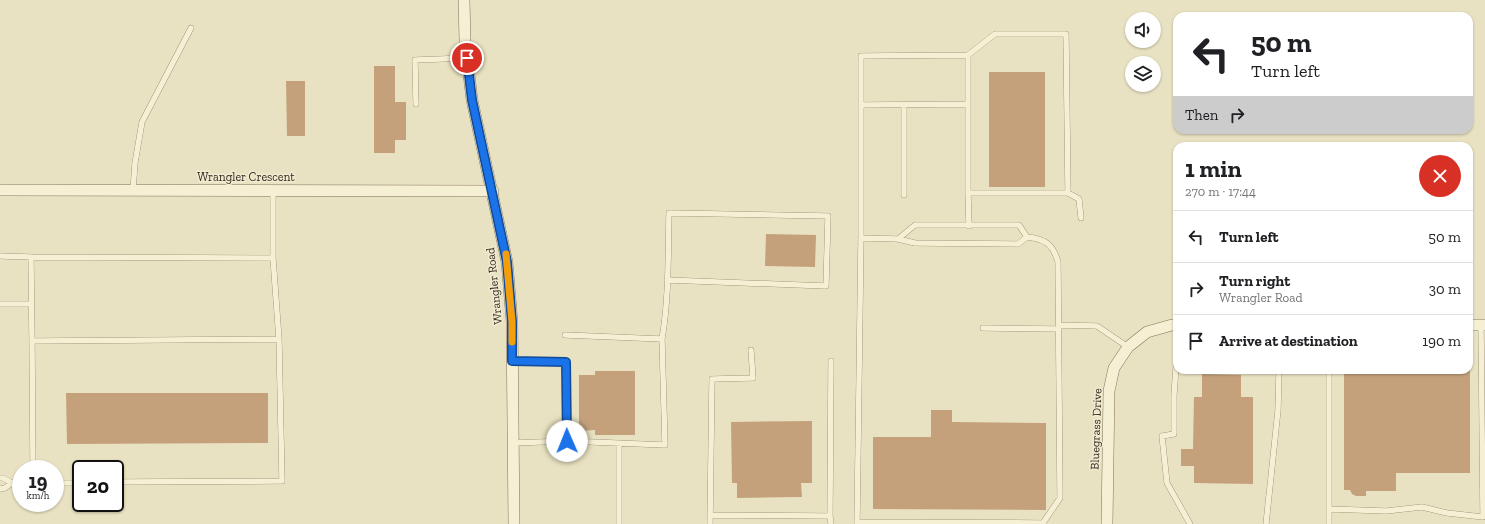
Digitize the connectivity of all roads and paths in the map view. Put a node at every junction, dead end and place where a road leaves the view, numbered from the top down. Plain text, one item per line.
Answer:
1 (464, 0) edge
2 (191, 28) dead end
3 (968, 55) junction
4 (467, 58) junction
5 (416, 104) dead end
6 (968, 104) junction
7 (861, 105) junction
8 (904, 106) junction
9 (0, 190) edge
10 (133, 190) junction
11 (273, 190) junction
12 (493, 191) junction
13 (968, 193) junction
14 (1068, 193) junction
15 (904, 195) dead end
16 (1081, 218) dead end
17 (969, 226) junction
18 (1027, 237) junction
19 (861, 238) junction
20 (898, 239) junction
21 (0, 256) edge
22 (31, 256) junction
23 (273, 258) junction
24 (667, 280) junction
25 (0, 304) edge
26 (31, 304) junction
27 (1173, 325) edge
28 (1483, 325) edge
29 (1059, 327) junction
30 (984, 328) dead end
31 (565, 335) dead end
32 (279, 339) junction
33 (662, 339) junction
34 (32, 341) junction
35 (1128, 347) junction
36 (752, 350) dead end
37 (512, 361) junction
38 (831, 361) dead end
39 (1176, 374) edge
40 (1278, 374) edge
41 (1329, 374) edge
42 (567, 441) junction
43 (513, 443) junction
44 (619, 444) junction
45 (33, 460) edge
46 (0, 478) edge
47 (124, 482) edge
48 (12, 483) joint
49 (0, 489) edge
50 (1329, 509) junction
51 (710, 515) junction
52 (830, 516) junction
53 (857, 523) edge
54 (514, 524) edge
55 (620, 524) edge
56 (710, 524) edge
57 (831, 524) edge
58 (1107, 524) edge
59 (1190, 524) edge
60 (1266, 524) edge
61 (1329, 524) edge

1 - 4 street, Wrangler Road
2 - 10 lane
3 - 6 lane
3 - 7 lane
3 - 14 lane
4 - 5 lane
4 - 12 street, Wrangler Road
6 - 8 lane
6 - 13 lane
7 - 8 lane
7 - 19 lane
8 - 15 lane
9 - 10 street, Wrangler Crescent
10 - 11 street, Wrangler Crescent
11 - 12 street, Wrangler Crescent
11 - 23 lane
12 - 37 street, Wrangler Road
13 - 14 lane
13 - 17 lane
14 - 16 lane
17 - 18 lane
17 - 20 lane
18 - 20 lane
18 - 29 lane
19 - 20 lane
19 - 53 lane
21 - 22 lane
22 - 23 lane
22 - 26 lane
23 - 32 lane
24 - 24 lane
24 - 33 lane
25 - 26 lane
26 - 34 lane
27 - 35 street, Bluegrass Drive
28 - 50 lane
29 - 30 lane
29 - 35 lane
29 - 53 lane
31 - 33 lane
32 - 34 lane
32 - 47 lane
33 - 44 lane
34 - 45 lane
35 - 58 street, Bluegrass Drive
36 - 51 lane
37 - 42 lane
37 - 43 street, Wrangler Road
38 - 52 lane
39 - 59 lane
40 - 60 lane
41 - 50 lane
42 - 43 lane
42 - 44 lane
43 - 54 street, Wrangler Road
44 - 55 lane
46 - 48 lane
48 - 49 lane
50 - 61 lane
51 - 52 lane
51 - 56 lane
52 - 57 lane

